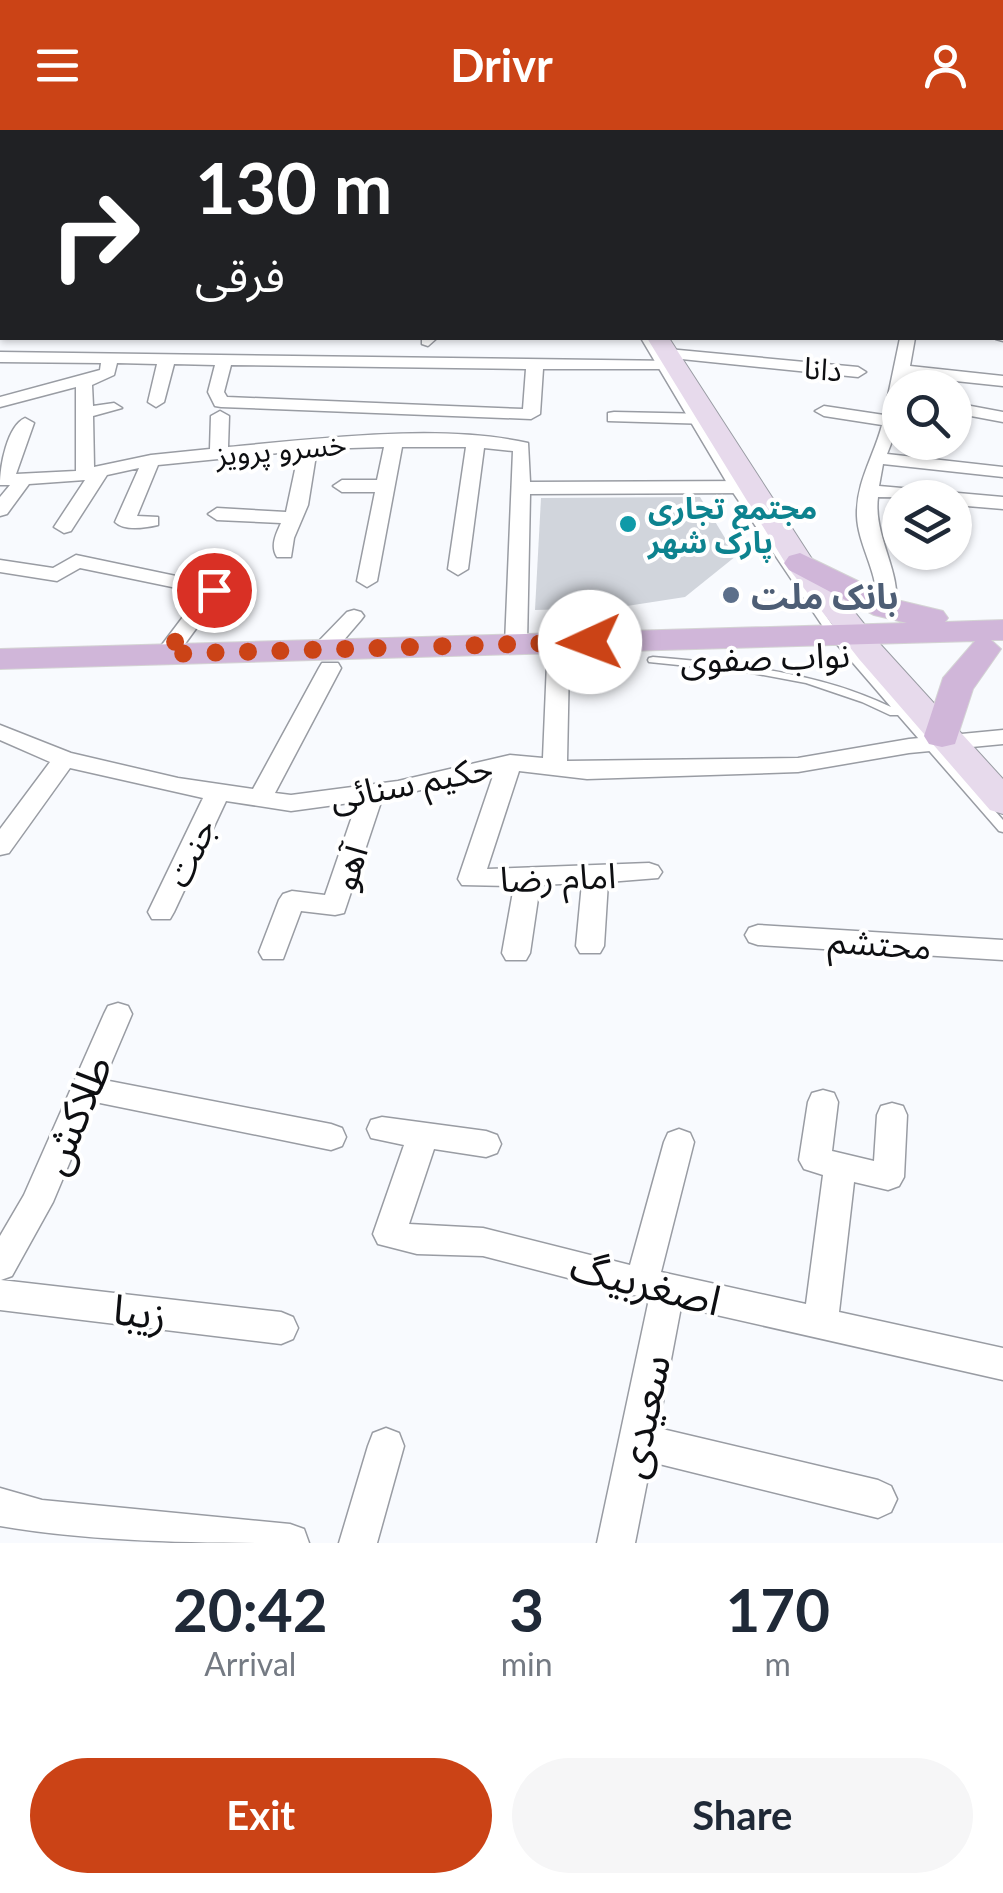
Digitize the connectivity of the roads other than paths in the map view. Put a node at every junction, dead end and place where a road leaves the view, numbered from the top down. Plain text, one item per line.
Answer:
1 (63, 340) edge
2 (198, 340) edge
3 (908, 340) edge
4 (666, 356) edge
5 (0, 358) edge
6 (61, 358) junction
7 (110, 358) junction
8 (168, 358) junction
9 (196, 358) junction
10 (224, 359) junction
11 (535, 364) junction
12 (902, 370) edge
13 (858, 372) dead end
14 (972, 377) edge
15 (84, 380) junction
16 (1003, 380) edge
17 (0, 402) edge
18 (156, 402) dead end
19 (380, 405) junction
20 (114, 408) dead end
21 (221, 409) junction
22 (824, 411) dead end
23 (972, 411) edge
24 (85, 412) junction
25 (614, 417) dead end
26 (1003, 417) edge
27 (703, 419) junction
28 (882, 420) edge
29 (291, 422) dead end
30 (25, 424) dead end
31 (370, 441) junction
32 (394, 442) junction
33 (476, 442) junction
34 (309, 444) junction
35 (882, 446) edge
36 (278, 447) junction
37 (219, 454) junction
38 (877, 458) junction
39 (151, 460) junction
40 (1003, 472) edge
41 (93, 474) junction
42 (10, 480) edge
43 (342, 486) dead end
44 (388, 486) junction
45 (523, 488) junction
46 (744, 488) junction
47 (870, 491) junction
48 (882, 492) edge
49 (972, 500) edge
50 (1003, 503) edge
51 (0, 510) edge
52 (217, 514) dead end
53 (292, 518) junction
54 (151, 521) dead end
55 (64, 527) dead end
56 (284, 553) dead end
57 (800, 563) junction
58 (0, 566) edge
59 (458, 569) dead end
60 (367, 581) dead end
61 (886, 608) junction
62 (354, 616) dead end
63 (997, 639) edge
64 (852, 643) junction
65 (516, 644) junction
66 (166, 654) junction
67 (0, 658) edge
68 (326, 659) junction
69 (653, 660) junction
70 (558, 663) junction
71 (0, 675) edge
72 (905, 720) junction
73 (0, 732) edge
74 (1003, 737) edge
75 (940, 741) junction
76 (64, 759) junction
77 (510, 762) junction
78 (555, 768) junction
79 (218, 792) junction
80 (372, 793) junction
81 (260, 799) junction
82 (1003, 802) edge
83 (1003, 828) edge
84 (0, 848) edge
85 (596, 872) junction
86 (649, 872) dead end
87 (528, 878) junction
88 (161, 912) dead end
89 (758, 934) dead end
90 (590, 946) dead end
91 (1003, 950) edge
92 (274, 952) dead end
93 (516, 953) dead end
94 (118, 1014) dead end
95 (86, 1088) junction
96 (824, 1102) dead end
97 (892, 1115) dead end
98 (382, 1129) dead end
99 (423, 1135) junction
100 (331, 1137) dead end
101 (679, 1142) dead end
102 (486, 1144) dead end
103 (840, 1166) junction
104 (0, 1266) edge
105 (655, 1285) junction
106 (0, 1294) edge
107 (820, 1324) junction
108 (281, 1328) dead end
109 (1003, 1364) edge
110 (637, 1441) junction
111 (386, 1446) dead end
112 (878, 1499) dead end
113 (0, 1507) edge
114 (39, 1531) edge
115 (290, 1543) edge
116 (358, 1543) edge
117 (616, 1543) edge

1 - 6 street
2 - 9 street
3 - 12 street
4 - 11 street, دانا
4 - 13 street, دانا
4 - 27 main road
5 - 6 street, دانا
6 - 7 street, دانا
7 - 8 street, دانا
7 - 15 street
8 - 9 street, دانا
8 - 18 street
9 - 10 street, دانا
10 - 11 street, دانا
10 - 21 street
11 - 19 street
14 - 16 street
15 - 17 street
15 - 24 street
19 - 21 street
19 - 31 street
20 - 24 street
21 - 37 street
22 - 28 street
23 - 26 street
24 - 41 street
25 - 27 street
27 - 46 main road
29 - 36 street
30 - 42 street
31 - 32 street, خسرو پرویز
31 - 34 street, خسرو پرویز
32 - 33 street, خسرو پرویز
32 - 44 street
33 - 45 street, خسرو پرویز
33 - 59 street
34 - 36 street, خسرو پرویز
34 - 53 street
35 - 38 street
36 - 37 street, خسرو پرویز
37 - 39 street, خسرو پرویز
38 - 40 street
38 - 47 street
39 - 41 street, خسرو پرویز
39 - 54 street
41 - 42 street, خسرو پرویز
41 - 55 street
42 - 51 street
43 - 44 street
44 - 60 street
45 - 46 street
45 - 65 street
46 - 57 main road
46 - 64 lane
47 - 48 street
47 - 61 street
49 - 50 street
52 - 53 street
53 - 56 street
57 - 61 main road
57 - 64 main road
58 - 66 street
61 - 63 main road
62 - 68 street
63 - 64 main road
63 - 75 main road
64 - 65 main road, نواب صفوی
64 - 69 main road, نواب صفوی
64 - 72 lane
64 - 75 main road
65 - 68 main road, نواب صفوی
66 - 67 main road, نواب صفوی
66 - 68 main road, نواب صفوی
68 - 70 main road, نواب صفوی
68 - 71 main road, نواب صفوی
68 - 81 street
69 - 70 main road, نواب صفوی
69 - 72 lane
70 - 78 street
72 - 75 lane
73 - 76 street, حکیم سنائی
74 - 75 street, حکیم سنائی
75 - 78 street, حکیم سنائی
75 - 82 main road
75 - 83 lane
76 - 79 street, حکیم سنائی
76 - 84 street
77 - 78 street, حکیم سنائی
77 - 80 street, حکیم سنائی
77 - 87 street, امام رضا
79 - 81 street, حکیم سنائی
79 - 88 street, جنت
80 - 81 street, حکیم سنائی
80 - 92 street, آهو
85 - 86 street, امام رضا
85 - 87 street, امام رضا
85 - 90 street
87 - 93 street
89 - 91 street, محتشم
94 - 95 street, طلاکش
95 - 100 street
95 - 104 street, طلاکش
96 - 103 street
97 - 103 street
98 - 99 street
99 - 102 street
99 - 105 street, اصغربیگ
101 - 105 street, سعیدی
103 - 107 street
105 - 107 street, اصغربیگ
105 - 110 street, سعیدی
106 - 108 street, زیبا
107 - 109 street, اصغربیگ
110 - 112 street
110 - 117 street, سعیدی
111 - 116 street
113 - 114 street
114 - 115 street

